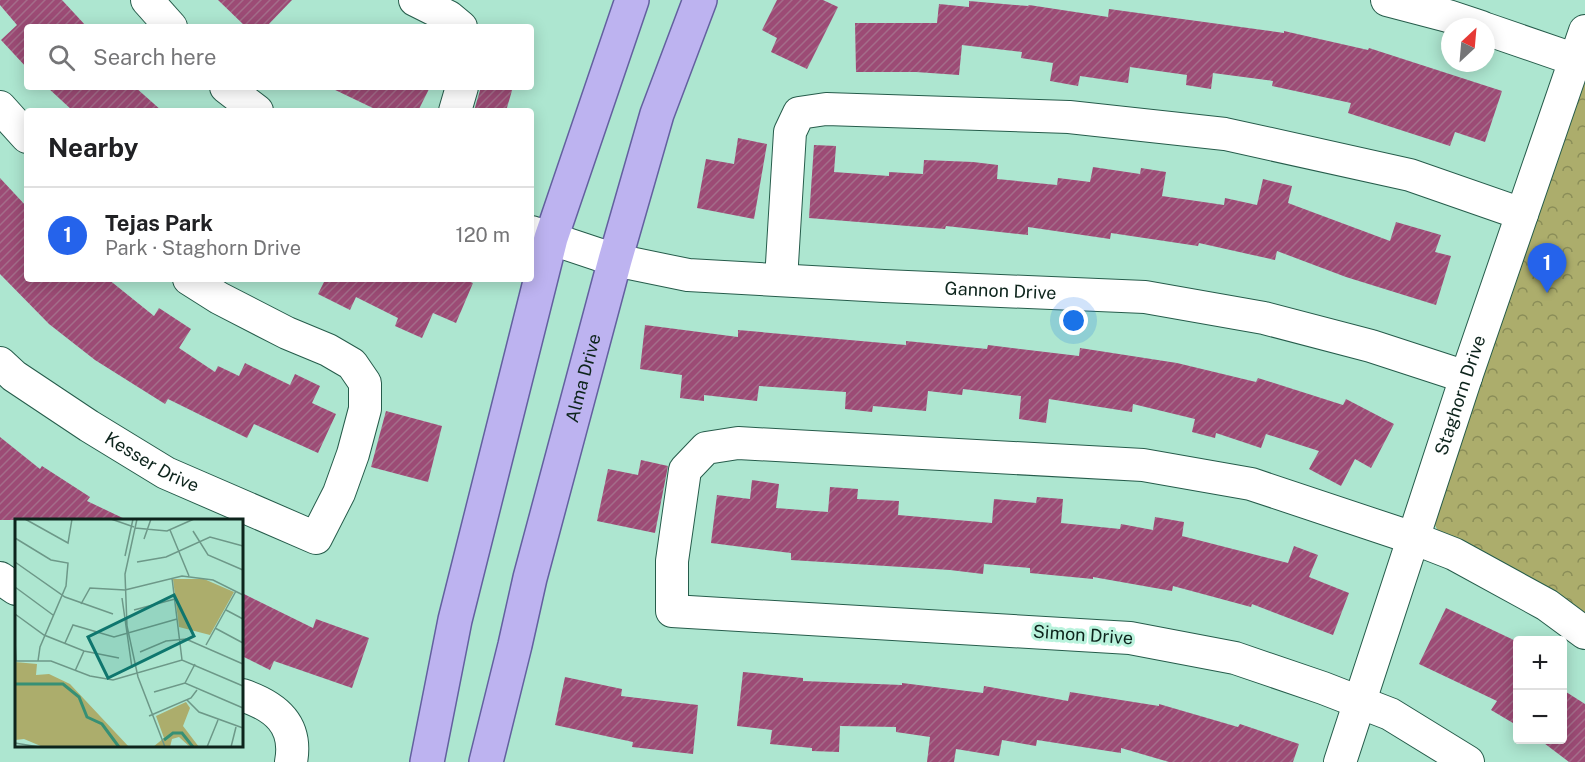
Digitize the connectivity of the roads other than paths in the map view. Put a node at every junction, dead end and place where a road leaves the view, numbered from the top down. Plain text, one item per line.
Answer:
1 (147, 0) edge
2 (415, 0) edge
3 (632, 0) edge
4 (700, 0) edge
5 (1387, 0) edge
6 (1454, 18) edge
7 (168, 24) edge
8 (457, 24) edge
9 (1495, 31) edge
10 (1580, 46) edge
11 (230, 90) edge
12 (461, 90) edge
13 (0, 107) edge
14 (253, 108) edge
15 (456, 108) edge
16 (24, 135) edge
17 (1522, 214) junction
18 (541, 235) edge
19 (615, 260) junction
20 (534, 266) edge
21 (780, 280) junction
22 (194, 282) edge
23 (531, 282) edge
24 (0, 363) edge
25 (1466, 377) junction
26 (1413, 538) junction
27 (0, 578) edge
28 (15, 588) edge
29 (1585, 633) edge
30 (243, 695) edge
31 (1359, 702) junction
32 (291, 762) edge
33 (426, 762) edge
34 (486, 762) edge
35 (1340, 762) edge
36 (1468, 762) edge

1 - 7 street
2 - 8 street
3 - 18 main road
4 - 19 main road, Alma Drive
5 - 6 street
9 - 10 street
10 - 17 street, Staghorn Drive
11 - 14 street
12 - 15 street
13 - 16 street
17 - 21 street
17 - 25 street, Staghorn Drive
18 - 19 street, Gannon Drive
18 - 20 main road
19 - 21 street, Gannon Drive
19 - 34 main road, Alma Drive
21 - 25 street, Gannon Drive
22 - 24 street, Kesser Drive
23 - 33 main road
25 - 26 street, Staghorn Drive
26 - 29 street
26 - 31 street, Staghorn Drive
26 - 31 street, Simon Drive
27 - 28 street
30 - 32 street
31 - 35 street, Staghorn Drive
31 - 36 street, Simon Drive

